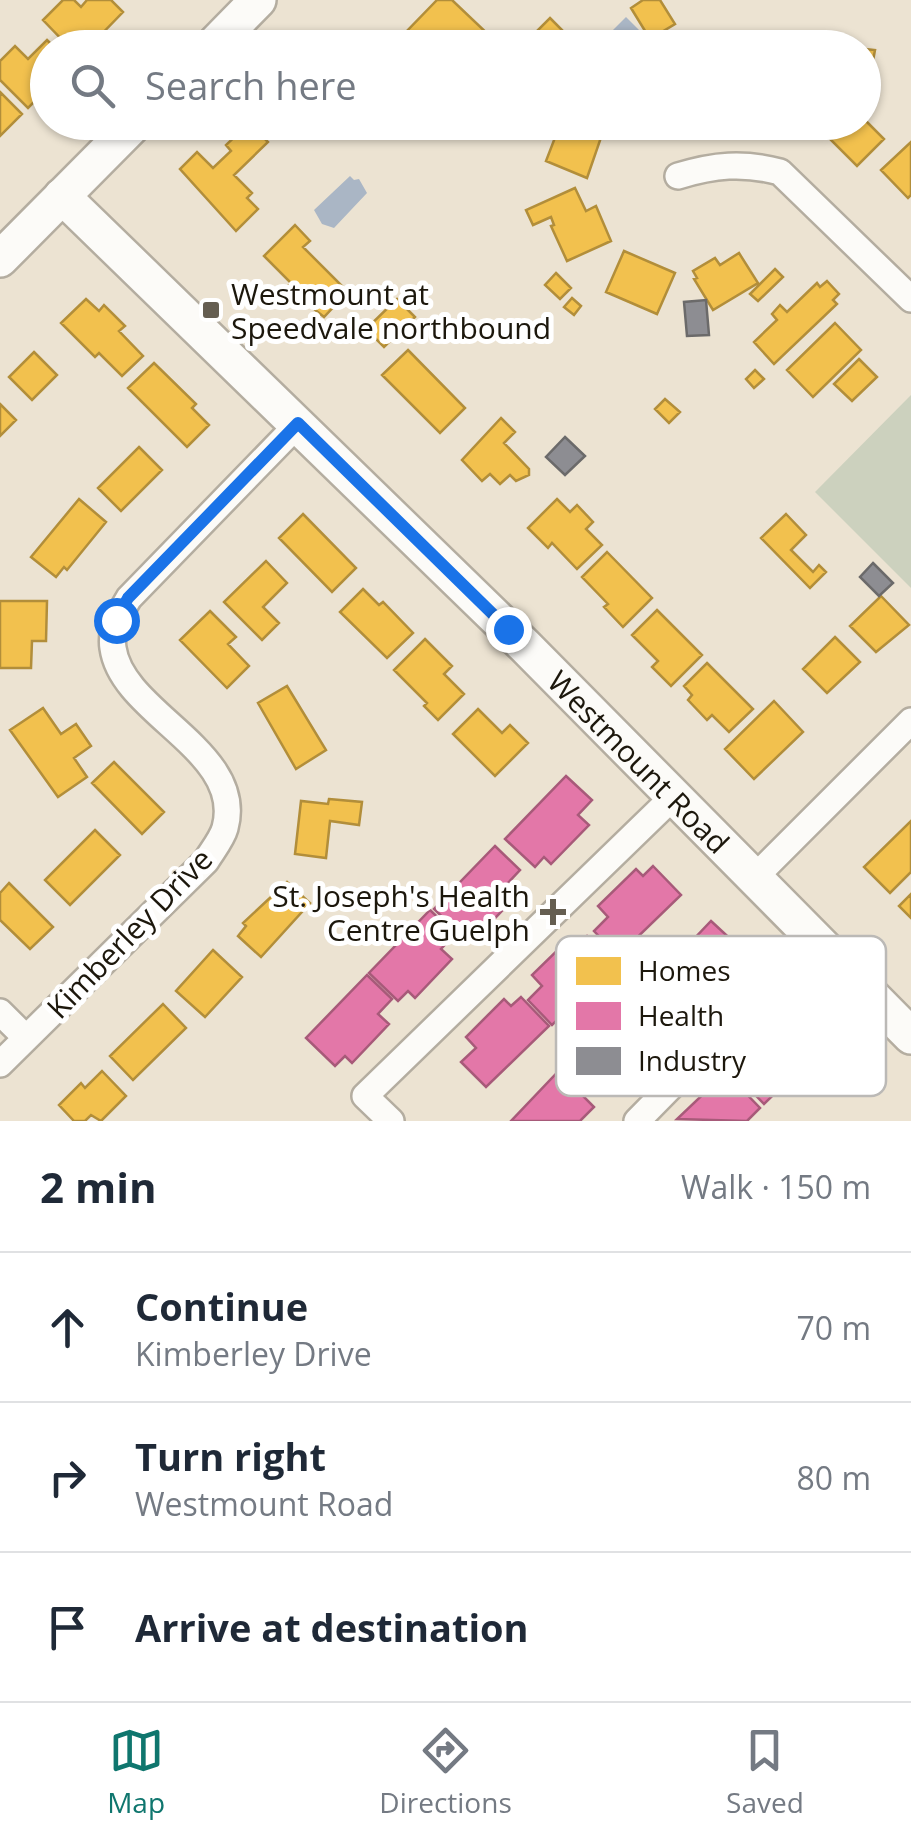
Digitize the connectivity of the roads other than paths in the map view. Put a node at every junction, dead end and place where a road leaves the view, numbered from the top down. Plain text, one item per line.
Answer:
1 (258, 0) edge
2 (229, 30) edge
3 (118, 140) edge
4 (678, 176) dead end
5 (62, 196) junction
6 (0, 258) edge
7 (911, 299) edge
8 (298, 423) junction
9 (911, 721) edge
10 (672, 797) junction
11 (753, 879) junction
12 (810, 936) edge
13 (886, 1011) edge
14 (0, 1012) edge
15 (911, 1036) edge
16 (26, 1038) junction
17 (0, 1064) edge
18 (661, 1096) edge
19 (391, 1121) edge
20 (637, 1121) edge

1 - 2 street
3 - 5 street
4 - 7 street
5 - 6 street
5 - 8 street, Westmount Road
8 - 10 street, Westmount Road
8 - 16 street, Kimberley Drive
9 - 11 street
10 - 11 street, Westmount Road
10 - 19 street
11 - 12 street, Westmount Road
13 - 15 street, Westmount Road
14 - 16 street
16 - 17 street, Kimberley Drive
18 - 20 street

